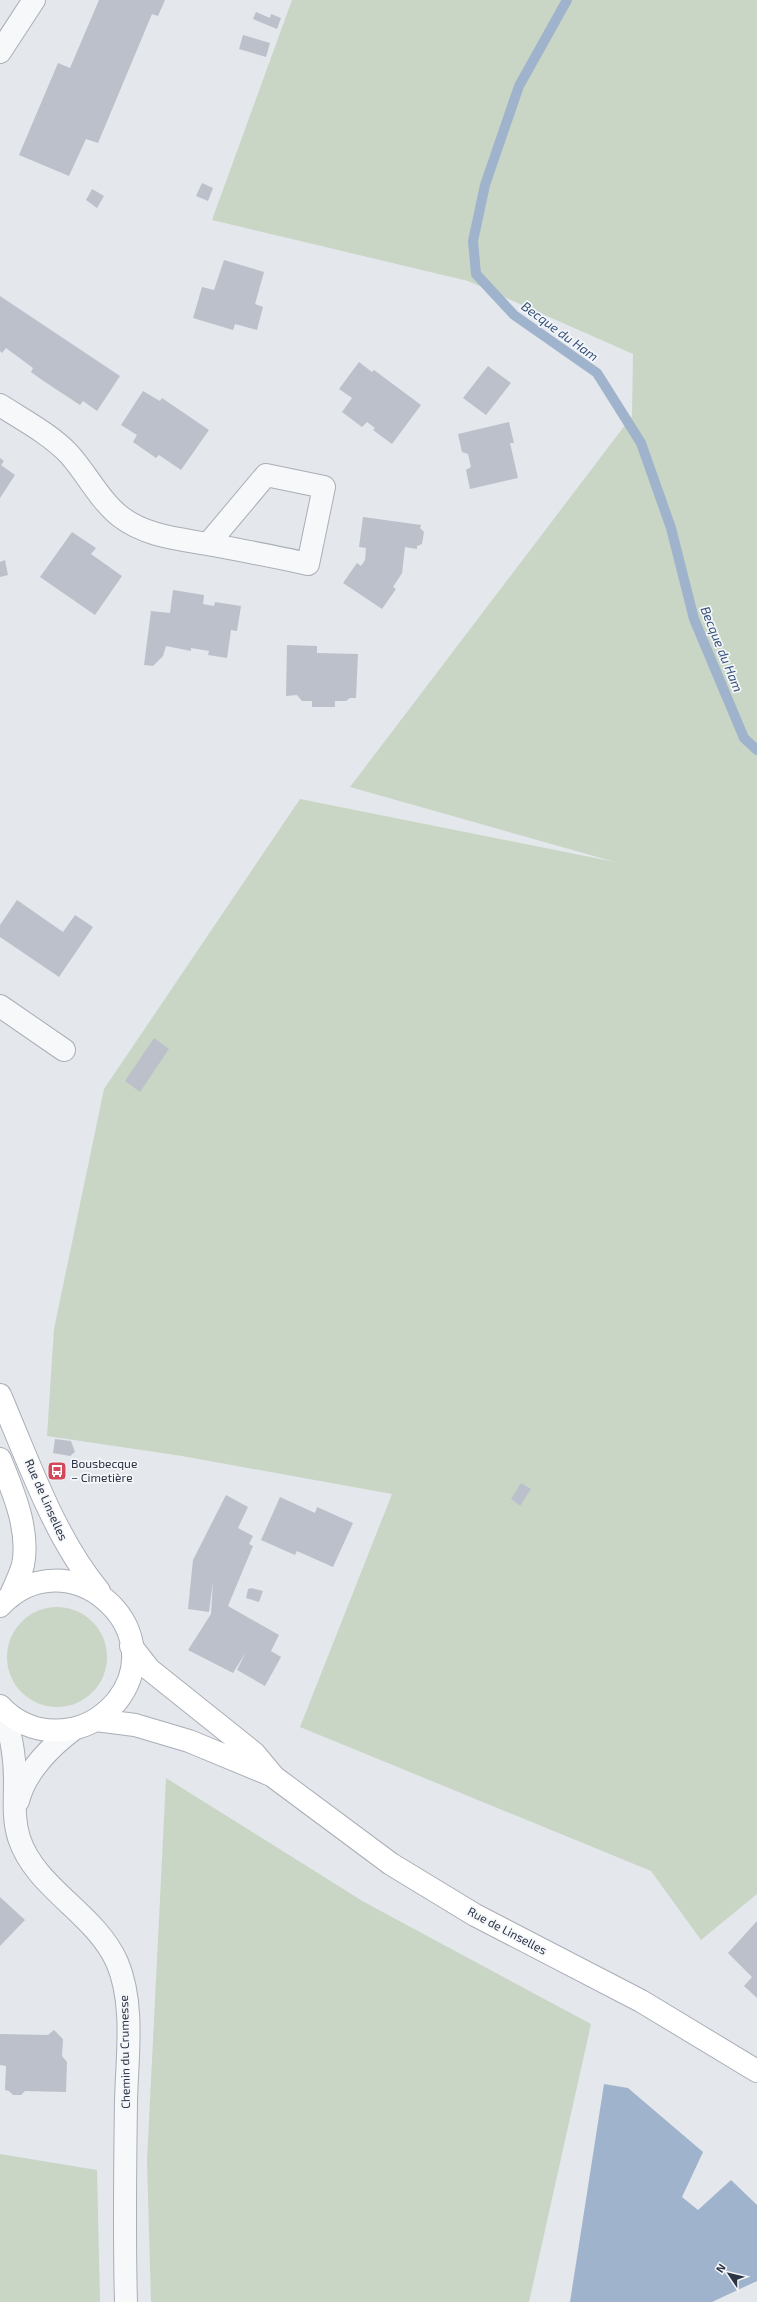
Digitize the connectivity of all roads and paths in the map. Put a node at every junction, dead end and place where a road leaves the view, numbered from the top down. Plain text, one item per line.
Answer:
1 (34, 0) edge
2 (0, 52) edge
3 (0, 405) edge
4 (208, 544) junction
5 (0, 1006) edge
6 (64, 1050) dead end
7 (0, 1395) edge
8 (0, 1459) edge
9 (104, 1597) junction
10 (5, 1601) edge
11 (131, 1646) junction
12 (0, 1706) edge
13 (96, 1720) junction
14 (74, 1729) junction
15 (274, 1777) junction
16 (14, 1816) junction
17 (755, 2070) edge
18 (126, 2302) edge

1 - 2 street
3 - 4 street
4 - 4 street
5 - 6 street
7 - 9 street, Rue de Linselles
8 - 10 street
9 - 10 street
9 - 11 street, Rue de Linselles
11 - 13 street
11 - 15 street, Rue de Linselles
12 - 14 street
12 - 16 street, Chemin du Crumesse
13 - 14 street
13 - 15 street, Rue de Linselles
14 - 16 street, Chemin du Crumesse
15 - 17 street, Rue de Linselles
16 - 18 street, Chemin du Crumesse

